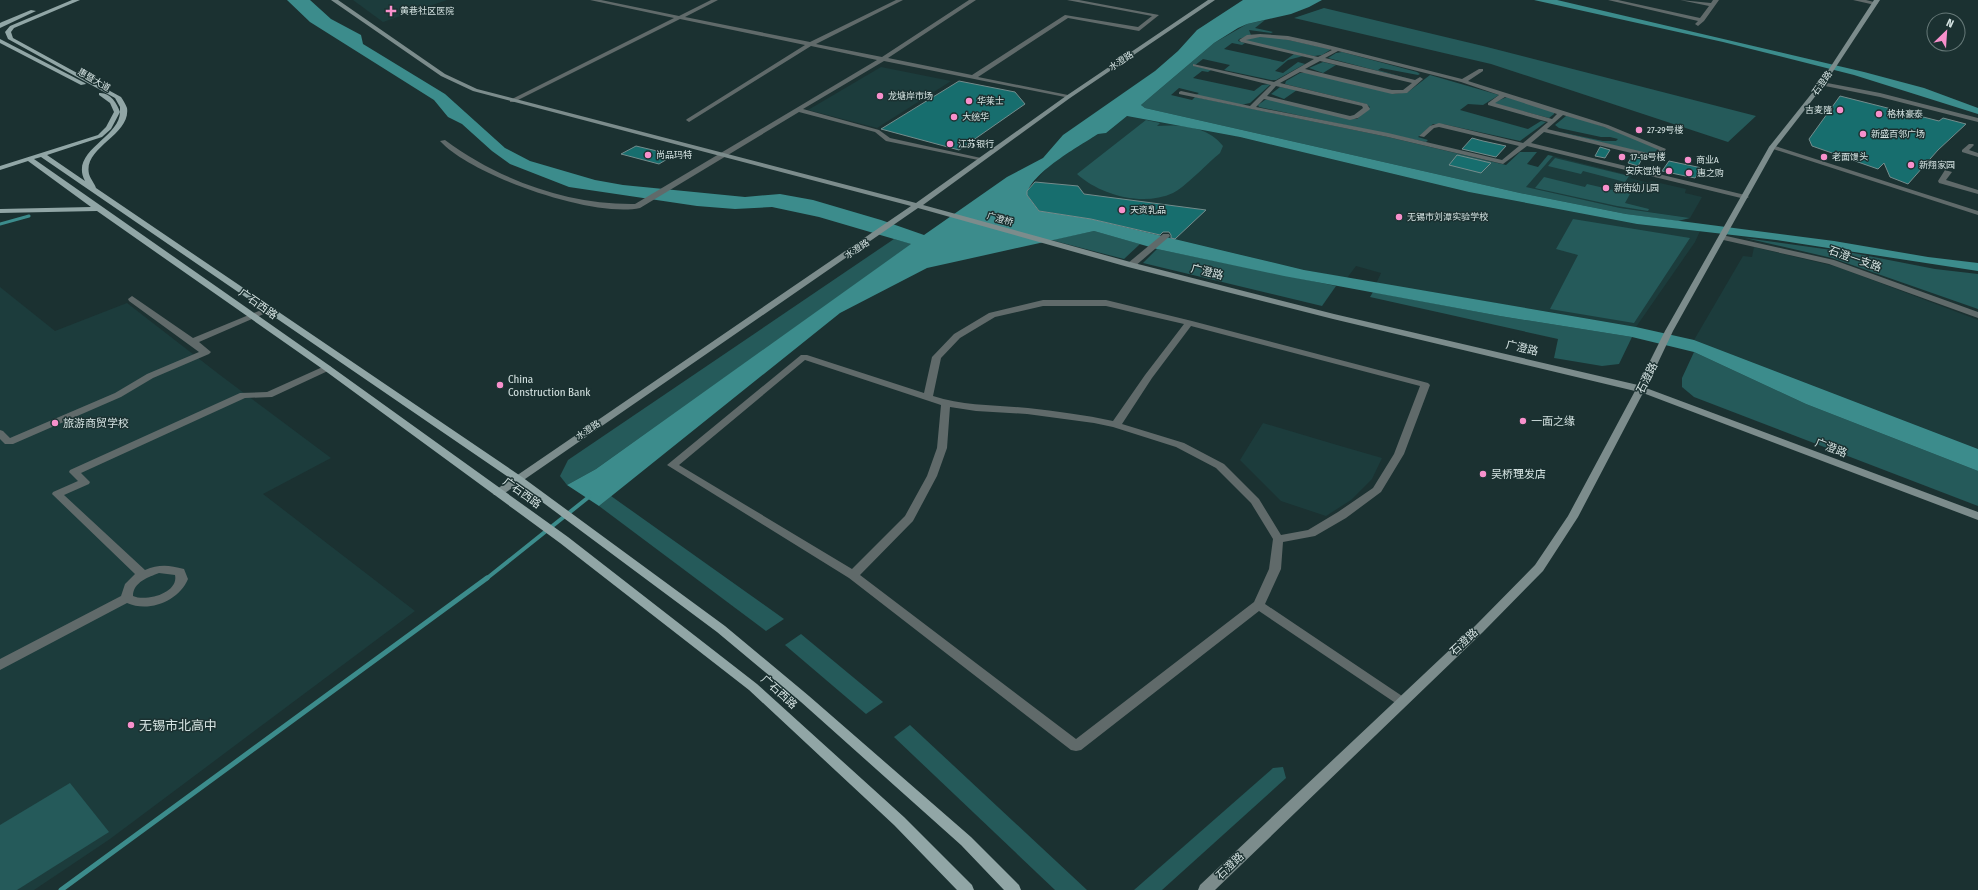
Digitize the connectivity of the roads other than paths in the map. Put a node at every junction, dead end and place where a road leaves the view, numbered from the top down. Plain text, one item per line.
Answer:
1 (61, 0) edge
2 (77, 0) edge
3 (334, 0) edge
4 (593, 0) edge
5 (715, 0) edge
6 (900, 0) edge
7 (973, 0) edge
8 (1070, 0) edge
9 (1212, 0) edge
10 (1611, 0) edge
11 (1683, 0) edge
12 (1856, 0) edge
13 (1876, 2) edge
14 (1714, 3) edge
15 (680, 18) junction
16 (1702, 20) junction
17 (0, 26) edge
18 (1697, 26) dead end
19 (0, 41) edge
20 (809, 45) junction
21 (1338, 49) junction
22 (883, 59) junction
23 (1320, 59) junction
24 (1196, 65) dead end
25 (1300, 70) junction
26 (1481, 70) dead end
27 (1428, 73) dead end
28 (972, 78) junction
29 (1463, 81) junction
30 (1417, 82) junction
31 (1276, 83) junction
32 (1822, 84) junction
33 (1181, 92) dead end
34 (1505, 94) junction
35 (1263, 97) junction
36 (1068, 98) junction
37 (512, 101) junction
38 (1251, 108) junction
39 (798, 110) junction
40 (1562, 113) junction
41 (689, 120) dead end
42 (1978, 120) edge
43 (1553, 121) junction
44 (1542, 130) junction
45 (1438, 140) junction
46 (443, 141) dead end
47 (1432, 145) junction
48 (1524, 145) junction
49 (1971, 145) dead end
50 (1772, 148) junction
51 (41, 154) junction
52 (724, 154) junction
53 (1978, 155) edge
54 (28, 158) junction
55 (1508, 158) junction
56 (981, 160) junction
57 (0, 168) edge
58 (1948, 172) dead end
59 (95, 192) junction
60 (1978, 192) edge
61 (1744, 199) junction
62 (919, 206) junction
63 (100, 210) junction
64 (0, 211) edge
65 (1978, 213) edge
66 (1166, 236) dead end
67 (1722, 237) junction
68 (1048, 243) joint
69 (1131, 265) junction
70 (132, 299) dead end
71 (269, 310) junction
72 (1978, 315) edge
73 (252, 317) junction
74 (1189, 323) junction
75 (192, 342) junction
76 (327, 368) junction
77 (1641, 389) junction
78 (928, 397) junction
79 (946, 403) junction
80 (1116, 425) junction
81 (0, 433) edge
82 (518, 479) junction
83 (498, 493) junction
84 (1978, 516) edge
85 (1278, 539) junction
86 (142, 575) junction
87 (853, 575) junction
88 (127, 598) junction
89 (1259, 605) junction
90 (0, 665) edge
91 (1402, 701) junction
92 (967, 890) edge
93 (1014, 890) edge
94 (1205, 890) edge

1 - 17 main road
2 - 59 main road
3 - 37 street, 广澄桥
4 - 15 street
5 - 15 street
6 - 20 street
7 - 22 street
8 - 28 street
9 - 36 street, 水澄路
10 - 16 street
11 - 14 street
12 - 13 street
13 - 32 street, 石澄路
14 - 16 street
15 - 20 street
15 - 37 street
16 - 18 street
19 - 51 main road, 惠暨大道
20 - 22 street
20 - 41 street
21 - 23 street
21 - 23 street
21 - 29 street
22 - 28 street
22 - 39 street
23 - 25 street
23 - 30 street
24 - 31 street
25 - 30 street
25 - 31 street
26 - 29 street
27 - 30 street
28 - 36 street
29 - 34 street
31 - 35 street
31 - 35 street
32 - 42 street
32 - 50 street, 石澄路
33 - 38 street
34 - 40 street
34 - 43 street
35 - 38 street
36 - 56 street, 水澄路
37 - 52 street, 广澄桥
38 - 47 street
39 - 52 street
39 - 56 street
40 - 43 street
40 - 44 street
43 - 44 street
44 - 48 street
45 - 47 street
45 - 48 street
45 - 55 street
46 - 52 street
47 - 55 street
48 - 55 street
48 - 61 street
49 - 53 street
50 - 61 street, 石澄路
50 - 65 street
51 - 54 main road, 惠暨大道
51 - 59 main road
52 - 62 street, 广澄桥
54 - 57 main road, 惠暨大道
54 - 63 main road, 广石西路
56 - 62 street, 水澄路
58 - 60 street
59 - 71 main road
61 - 67 street, 石澄路
62 - 68 street, 广澄桥
62 - 82 street, 水澄路
63 - 64 main road
63 - 73 main road, 广石西路
66 - 69 street
67 - 72 street, 石澄一支路
67 - 77 street, 石澄路
68 - 69 street, 广澄路
69 - 77 street, 广澄路
70 - 75 street
71 - 73 street
71 - 82 main road
73 - 75 street
73 - 76 main road, 广石西路
74 - 78 street
74 - 80 street
74 - 85 street
75 - 81 street
76 - 83 main road, 广石西路
76 - 86 street
77 - 84 street, 广澄路
77 - 91 street, 石澄路
78 - 79 street
78 - 87 street
79 - 80 street
79 - 87 street
80 - 85 street
82 - 83 street, 水澄路
82 - 93 main road
83 - 92 main road, 广石西路
85 - 89 street
86 - 88 street
86 - 88 street
87 - 89 street
88 - 90 street
89 - 91 street
91 - 94 street, 石澄路

